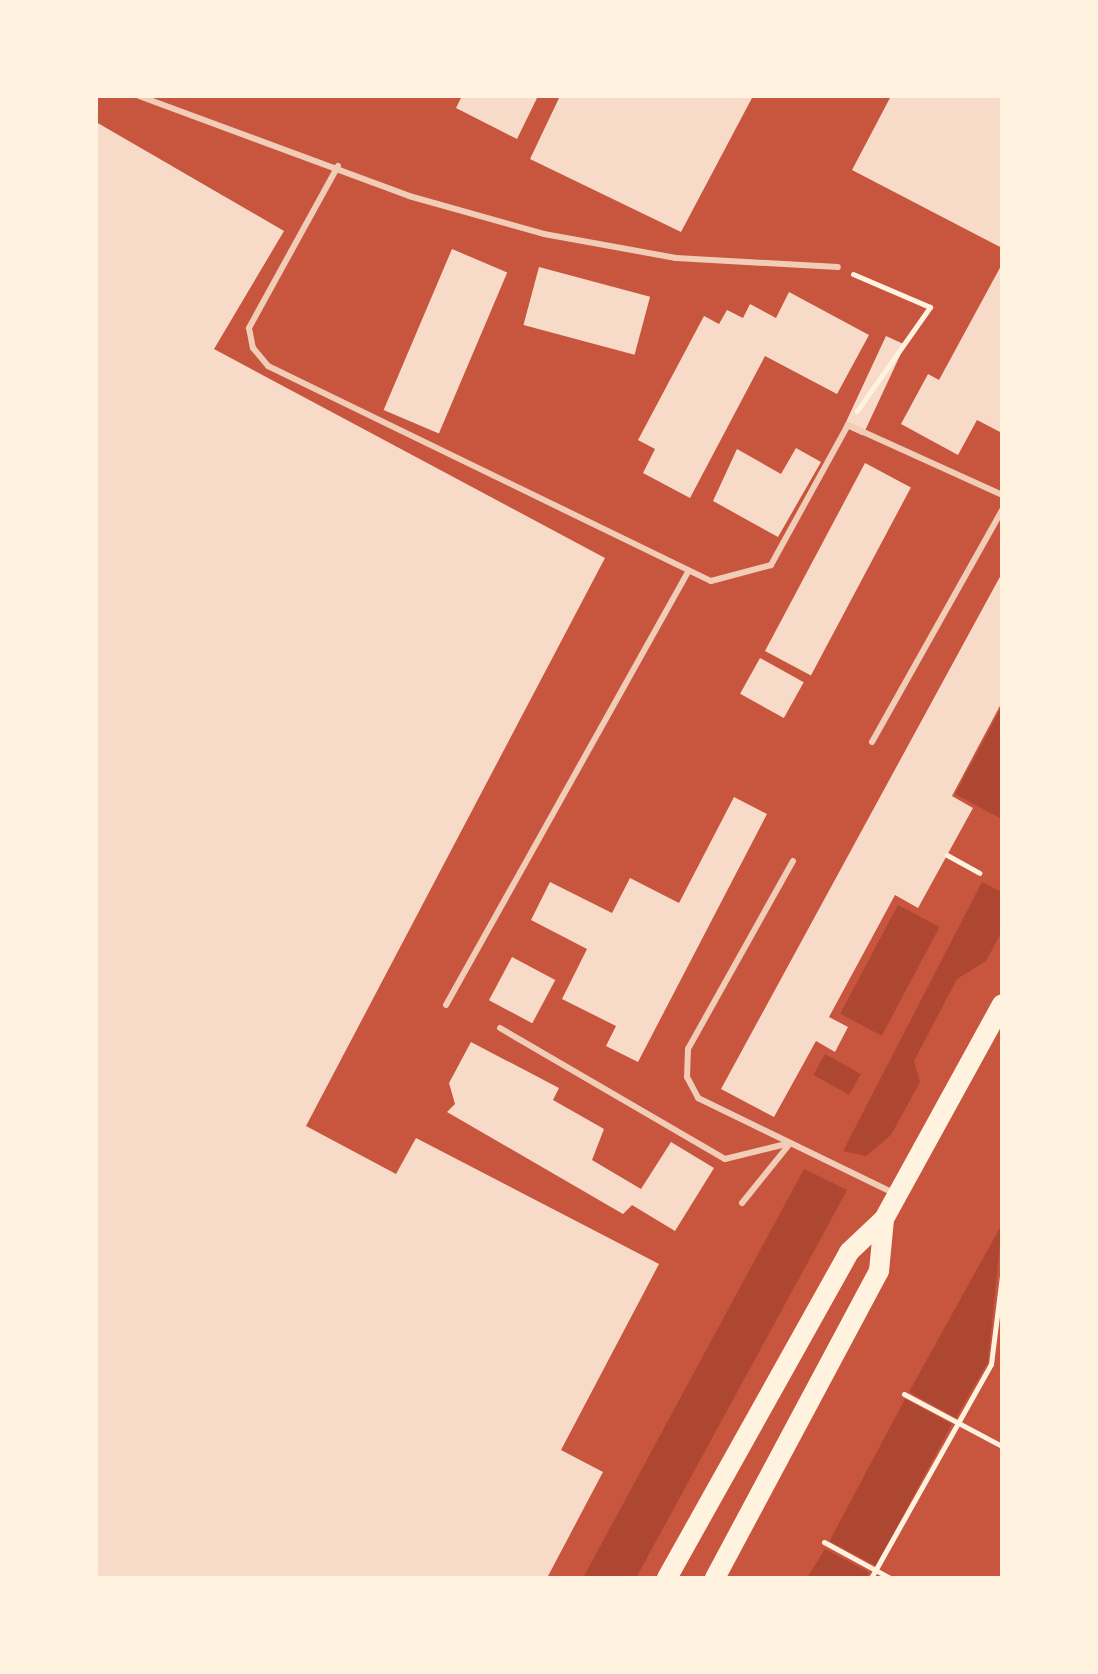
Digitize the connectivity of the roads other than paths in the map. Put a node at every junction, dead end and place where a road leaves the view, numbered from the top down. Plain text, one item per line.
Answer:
1 (139, 96) edge
2 (338, 166) junction
3 (838, 267) road end
4 (1002, 495) edge
5 (1002, 510) edge
6 (687, 573) junction
7 (872, 742) dead end
8 (793, 861) dead end
9 (1002, 1004) edge
10 (446, 1005) dead end
11 (500, 1028) dead end
12 (790, 1143) junction
13 (897, 1195) junction
14 (742, 1203) dead end
15 (884, 1219) junction
16 (667, 1578) edge
17 (715, 1578) edge

1 - 2 lane
2 - 3 lane
2 - 6 lane
4 - 6 lane
5 - 7 lane
6 - 10 lane
8 - 12 lane
9 - 13 main road
11 - 12 lane
12 - 13 lane
12 - 14 lane
13 - 15 main road
15 - 16 main road
15 - 17 main road

